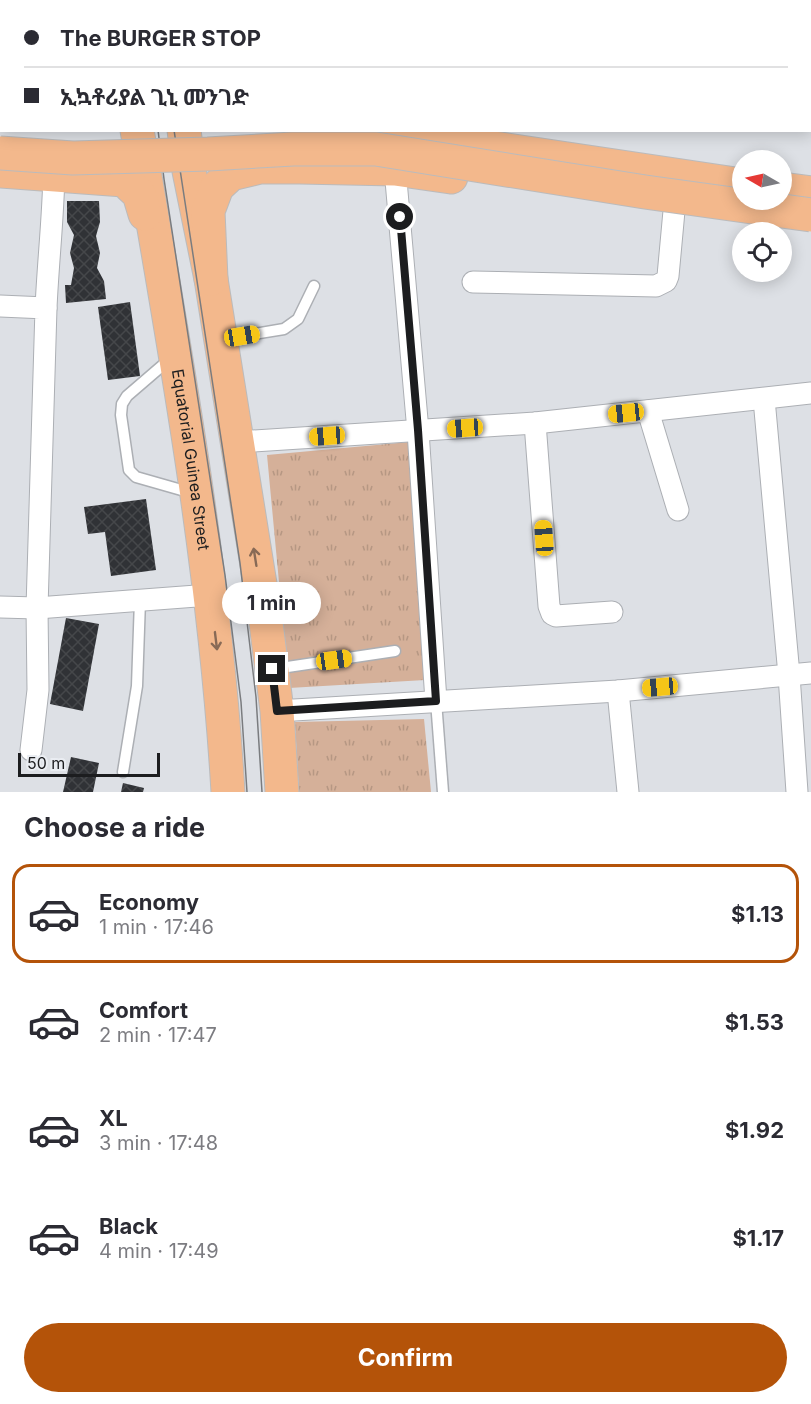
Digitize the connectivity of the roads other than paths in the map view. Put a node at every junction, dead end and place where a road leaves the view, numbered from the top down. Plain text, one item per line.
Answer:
1 (137, 132) edge
2 (184, 132) edge
3 (276, 132) edge
4 (387, 132) edge
5 (526, 132) edge
6 (0, 136) edge
7 (0, 153) edge
8 (732, 164) edge
9 (396, 169) junction
10 (0, 171) edge
11 (792, 173) edge
12 (54, 174) junction
13 (231, 174) junction
14 (811, 175) edge
15 (190, 177) junction
16 (135, 179) junction
17 (732, 183) edge
18 (792, 190) edge
19 (811, 193) edge
20 (674, 211) junction
21 (811, 215) edge
22 (811, 231) edge
23 (211, 279) junction
24 (473, 282) dead end
25 (314, 286) dead end
26 (0, 306) edge
27 (46, 308) junction
28 (221, 339) junction
29 (174, 355) junction
30 (811, 393) edge
31 (764, 399) junction
32 (648, 411) junction
33 (535, 423) junction
34 (418, 430) junction
35 (237, 442) junction
36 (195, 494) junction
37 (678, 510) dead end
38 (210, 595) junction
39 (140, 600) junction
40 (0, 607) edge
41 (37, 608) junction
42 (612, 612) dead end
43 (395, 651) dead end
44 (272, 669) junction
45 (811, 673) edge
46 (789, 675) junction
47 (618, 690) junction
48 (436, 701) junction
49 (277, 711) junction
50 (31, 750) dead end
51 (123, 772) dead end
52 (228, 792) edge
53 (282, 792) edge
54 (443, 792) edge
55 (628, 792) edge
56 (797, 792) edge

1 - 16 main road
2 - 15 main road
3 - 6 main road
4 - 17 main road
5 - 8 main road
7 - 21 main road, bridge
9 - 13 main road
9 - 20 main road
9 - 34 street
10 - 12 main road
11 - 14 main road
12 - 16 main road
12 - 27 street
13 - 15 main road
13 - 23 main road
15 - 16 main road
15 - 23 main road
16 - 29 main road, Equatorial Guinea Street
18 - 19 main road
20 - 22 main road
20 - 24 street
23 - 28 main road
25 - 28 lane
26 - 27 street
27 - 41 street
28 - 35 main road
29 - 36 main road, Equatorial Guinea Street
29 - 36 lane
30 - 31 street
31 - 32 street
31 - 46 street
32 - 33 street
32 - 37 street
33 - 34 street
33 - 42 street
34 - 35 street
34 - 48 street
44 -> 35 main road
36 - 38 main road, Equatorial Guinea Street
38 - 39 street
38 -> 52 main road, Equatorial Guinea Street
39 - 41 street
39 - 51 lane
40 - 41 street
41 - 50 street
43 - 44 lane
44 - 49 main road
45 - 46 street
46 - 47 street
46 - 56 street
47 - 48 street
47 - 55 street
48 - 49 street
48 - 54 lane
49 - 53 main road

